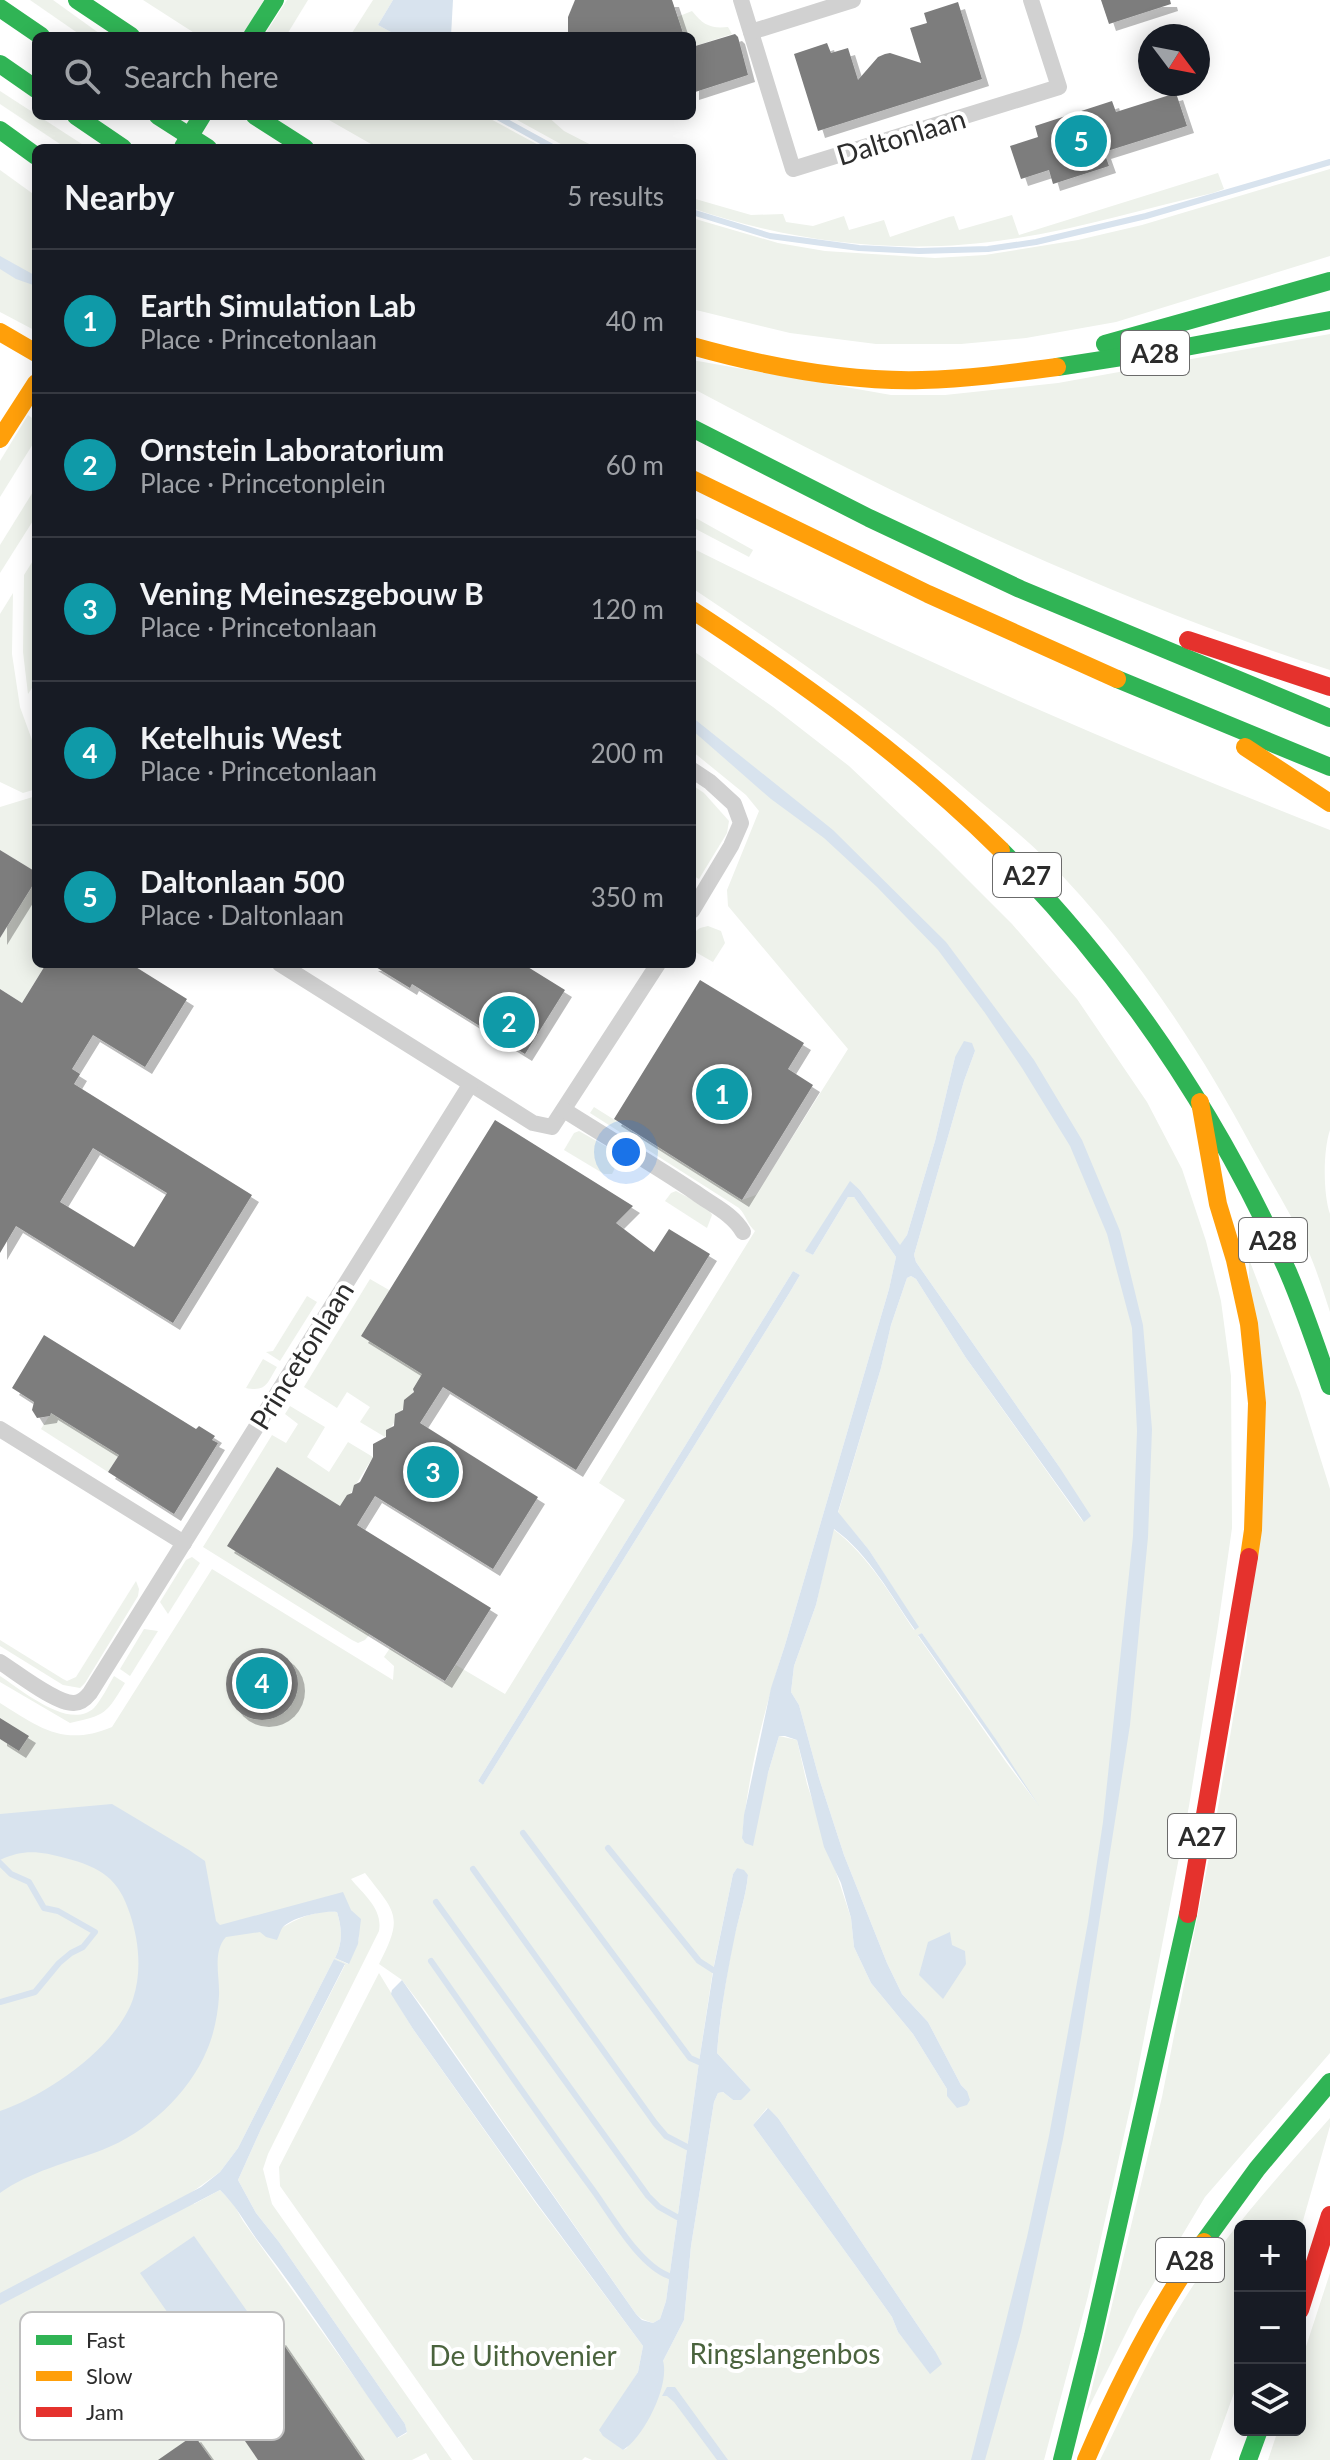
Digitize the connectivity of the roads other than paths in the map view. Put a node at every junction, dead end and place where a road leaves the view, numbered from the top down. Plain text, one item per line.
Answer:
1 (77, 0) edge
2 (275, 0) edge
3 (741, 0) edge
4 (853, 0) edge
5 (1031, 0) edge
6 (0, 8) edge
7 (35, 32) edge
8 (125, 32) edge
9 (255, 32) edge
10 (751, 32) junction
11 (0, 64) edge
12 (32, 86) edge
13 (82, 120) edge
14 (164, 120) edge
15 (200, 120) edge
16 (261, 120) edge
17 (0, 130) edge
18 (117, 144) edge
19 (184, 144) edge
20 (202, 144) edge
21 (299, 144) edge
22 (32, 153) edge
23 (1330, 281) edge
24 (1330, 320) edge
25 (0, 332) edge
26 (696, 347) edge
27 (32, 351) edge
28 (979, 377) junction
29 (32, 389) edge
30 (696, 430) edge
31 (0, 439) edge
32 (696, 481) edge
33 (696, 613) edge
34 (1101, 625) junction
35 (1330, 687) edge
36 (1197, 715) junction
37 (1330, 718) edge
38 (1330, 767) edge
39 (696, 773) edge
40 (1330, 803) edge
41 (696, 904) edge
42 (286, 968) edge
43 (655, 968) edge
44 (470, 1085) junction
45 (1200, 1102) junction
46 (564, 1110) junction
47 (743, 1232) dead end
48 (1330, 1386) edge
49 (0, 1429) edge
50 (184, 1543) junction
51 (0, 1662) edge
52 (1330, 2082) edge
53 (1330, 2215) edge
54 (1306, 2292) edge
55 (1257, 2436) edge
56 (1062, 2460) edge
57 (1086, 2460) edge
58 (1248, 2460) edge

1 - 8 main road
2 - 9 main road
3 - 10 street, Daltonlaan
4 - 10 street
5 - 10 street, Daltonlaan
6 - 7 main road
11 - 12 main road
13 - 18 main road
14 - 20 main road, bridge
15 - 19 main road
16 - 21 main road
17 - 22 main road
23 - 28 main road, A28
24 - 28 main road, A28
25 - 27 main road
26 - 28 main road, A28
29 - 31 main road
30 - 34 main road
32 - 36 main road
33 - 45 main road, A27
34 - 35 main road
34 - 37 main road
36 - 38 main road
36 - 40 main road
39 - 41 street
42 - 44 street
43 - 46 street
44 - 46 street
44 - 50 street, Princetonlaan
45 - 48 main road, A28
45 - 56 main road, A27
46 - 47 street
49 - 50 street
50 - 51 street, Princetonlaan
52 - 57 main road, A28
53 - 54 main road
55 - 58 main road

